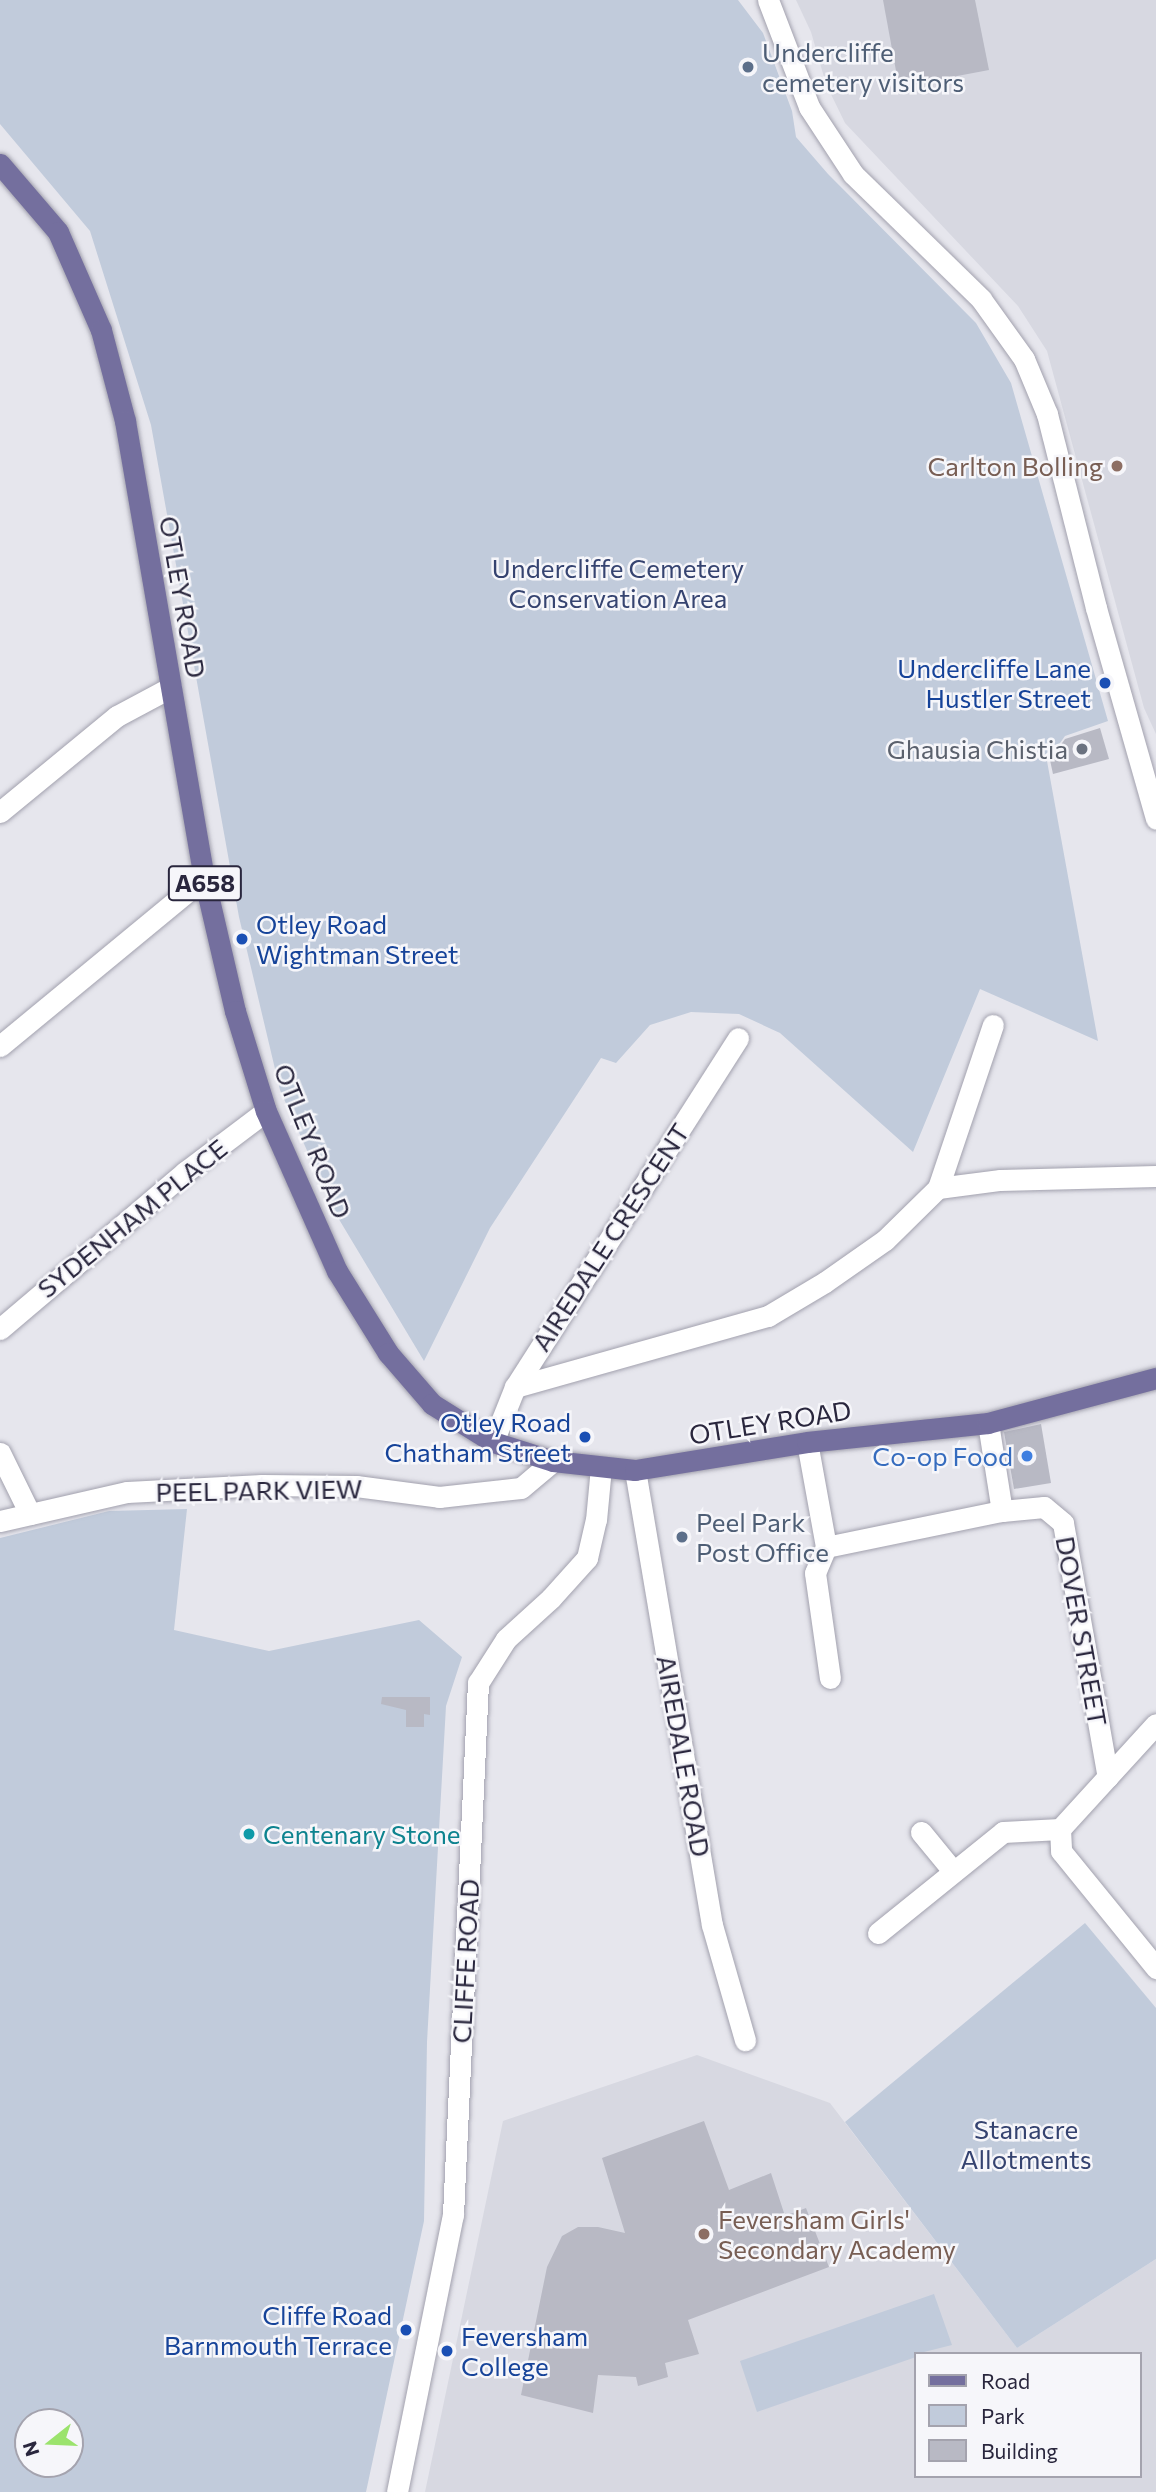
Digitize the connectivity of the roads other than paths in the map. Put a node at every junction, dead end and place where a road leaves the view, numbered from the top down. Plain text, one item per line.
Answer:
1 (768, 0) edge
2 (0, 164) edge
3 (171, 687) junction
4 (0, 812) edge
5 (1156, 819) edge
6 (204, 878) junction
7 (993, 1024) dead end
8 (738, 1038) dead end
9 (0, 1046) edge
10 (266, 1111) junction
11 (1156, 1176) edge
12 (938, 1188) junction
13 (0, 1329) edge
14 (1156, 1378) edge
15 (515, 1387) junction
16 (988, 1423) junction
17 (493, 1442) junction
18 (807, 1442) junction
19 (0, 1453) edge
20 (553, 1461) junction
21 (601, 1467) junction
22 (635, 1470) junction
23 (1002, 1511) junction
24 (30, 1514) junction
25 (0, 1521) edge
26 (826, 1547) junction
27 (830, 1678) dead end
28 (1156, 1724) edge
29 (1108, 1777) junction
30 (1060, 1829) junction
31 (921, 1832) dead end
32 (953, 1871) junction
33 (878, 1933) dead end
34 (1156, 1968) edge
35 (744, 2040) dead end
36 (397, 2492) edge

1 - 5 street
2 - 3 main road, OTLEY ROAD / A658
3 - 4 street
3 - 6 main road, OTLEY ROAD / A658
6 - 9 street
6 - 10 main road, OTLEY ROAD / A658
7 - 12 street
8 - 15 street, AIREDALE CRESCENT
10 - 13 street, SYDENHAM PLACE
10 - 17 main road, OTLEY ROAD / A658
11 - 12 street
12 - 15 street
14 - 16 main road, OTLEY ROAD / A658
15 - 17 street, AIREDALE CRESCENT
16 - 18 main road, OTLEY ROAD / A658
16 - 23 street
17 - 20 main road, OTLEY ROAD / A658
18 - 22 main road, OTLEY ROAD / A658
18 - 26 street
19 - 24 street
20 - 21 main road, OTLEY ROAD / A658
20 - 24 street, PEEL PARK VIEW
21 - 22 main road, OTLEY ROAD / A658
21 - 36 street, CLIFFE ROAD
22 - 35 street, AIREDALE ROAD
23 - 26 street, DOVER STREET
23 - 29 street, DOVER STREET
24 - 25 street, PEEL PARK VIEW
26 - 27 street
28 - 29 street
29 - 30 street
30 - 32 street
30 - 34 street
31 - 32 street
32 - 33 street

